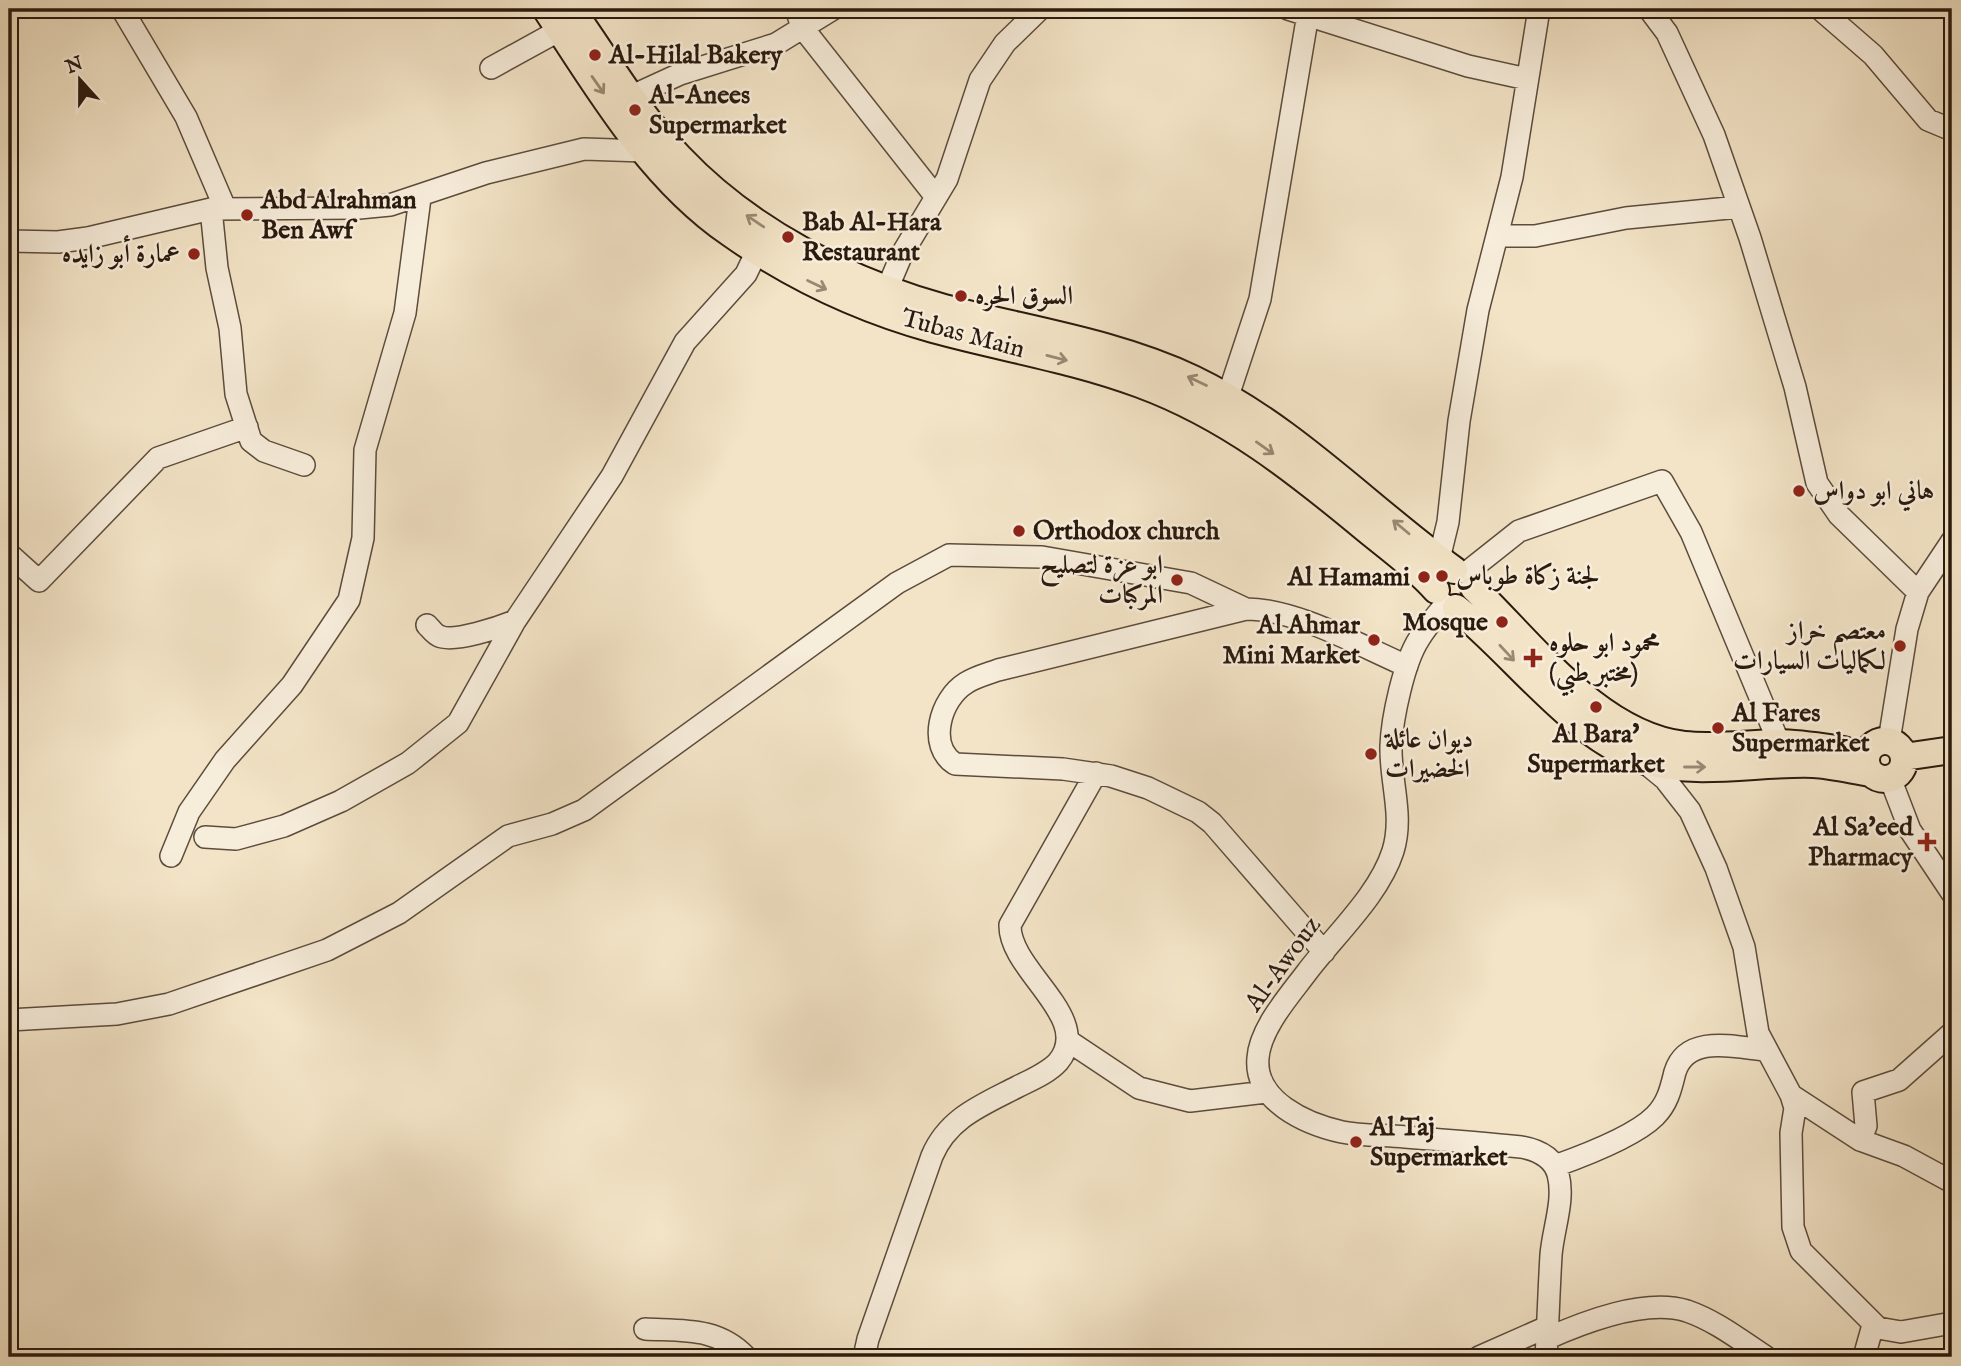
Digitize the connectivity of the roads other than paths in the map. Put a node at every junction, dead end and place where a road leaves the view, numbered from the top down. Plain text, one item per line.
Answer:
1 (122, 9) edge
2 (833, 9) edge
3 (1040, 9) edge
4 (1539, 9) edge
5 (1649, 9) edge
6 (1820, 9) edge
7 (1298, 11) edge
8 (559, 16) edge
9 (799, 18) edge
10 (491, 68) dead end
11 (1527, 79) junction
12 (632, 96) junction
13 (1952, 131) edge
14 (653, 144) junction
15 (936, 197) junction
16 (420, 198) junction
17 (1740, 207) junction
18 (218, 209) junction
19 (1497, 236) junction
20 (9, 241) edge
21 (757, 251) junction
22 (883, 300) junction
23 (1228, 396) junction
24 (247, 427) junction
25 (304, 465) dead end
26 (1952, 541) edge
27 (9, 554) edge
28 (1458, 572) junction
29 (1918, 592) junction
30 (1446, 601) junction
31 (1245, 609) junction
32 (515, 621) junction
33 (427, 625) dead end
34 (1407, 666) junction
35 (1779, 743) junction
36 (1952, 750) edge
37 (1642, 760) junction
38 (1884, 761) junction
39 (1096, 773) junction
40 (205, 837) dead end
41 (170, 856) dead end
42 (1952, 893) edge
43 (1324, 952) junction
44 (9, 1020) edge
45 (1952, 1033) edge
46 (1067, 1040) junction
47 (1765, 1050) junction
48 (1266, 1092) junction
49 (1791, 1095) junction
50 (1860, 1140) junction
51 (1555, 1166) junction
52 (1952, 1182) edge
53 (1952, 1323) edge
54 (1873, 1325) junction
55 (645, 1329) dead end
56 (1546, 1341) edge
57 (746, 1357) edge
58 (864, 1357) edge
59 (1479, 1357) edge
60 (1766, 1357) edge
61 (1864, 1357) edge

1 - 18 street
2 - 9 street
3 - 15 street
4 - 11 street
5 - 17 street
6 - 13 street
7 - 11 street
7 - 23 street
8 - 10 street
8 - 12 main road, Tubas Main
8 -> 14 main road, Tubas Main
9 - 12 street
9 - 15 street
11 - 19 street
12 - 14 main road, Tubas Main
14 - 16 street
14 - 21 main road, Tubas Main
22 -> 14 main road, Tubas Main
15 - 22 street
16 - 18 street
16 - 41 street
17 - 19 street
17 - 29 street
18 - 20 street
18 - 24 street
19 - 28 street
21 -> 22 main road, Tubas Main
21 - 32 street
23 -> 22 main road, Tubas Main
22 -> 30 main road, Tubas Main
28 -> 23 main road, Tubas Main
24 - 25 street
24 - 27 street
26 - 29 street
28 - 30 main road
28 - 35 main road, Tubas Main
28 - 35 street
29 - 38 street
30 - 34 street, Al-Awouz
30 -> 37 main road, Tubas Main
31 - 34 street
31 - 39 street
31 - 44 street
32 - 33 street
32 - 40 street
34 - 43 street, Al-Awouz
35 - 38 main road, Tubas Main
36 - 38 main road, Tubas Main
37 -> 38 main road, Tubas Main
37 - 47 street
38 - 42 street
39 - 43 street
39 - 46 street
43 - 48 street, Al-Awouz
45 - 50 street
46 - 48 street
46 - 58 street
47 - 49 street
47 - 51 street
48 - 51 street
49 - 50 street
49 - 54 street
50 - 52 street
51 - 56 street
53 - 54 street
54 - 61 street
55 - 57 street
56 - 59 street
56 - 60 street

